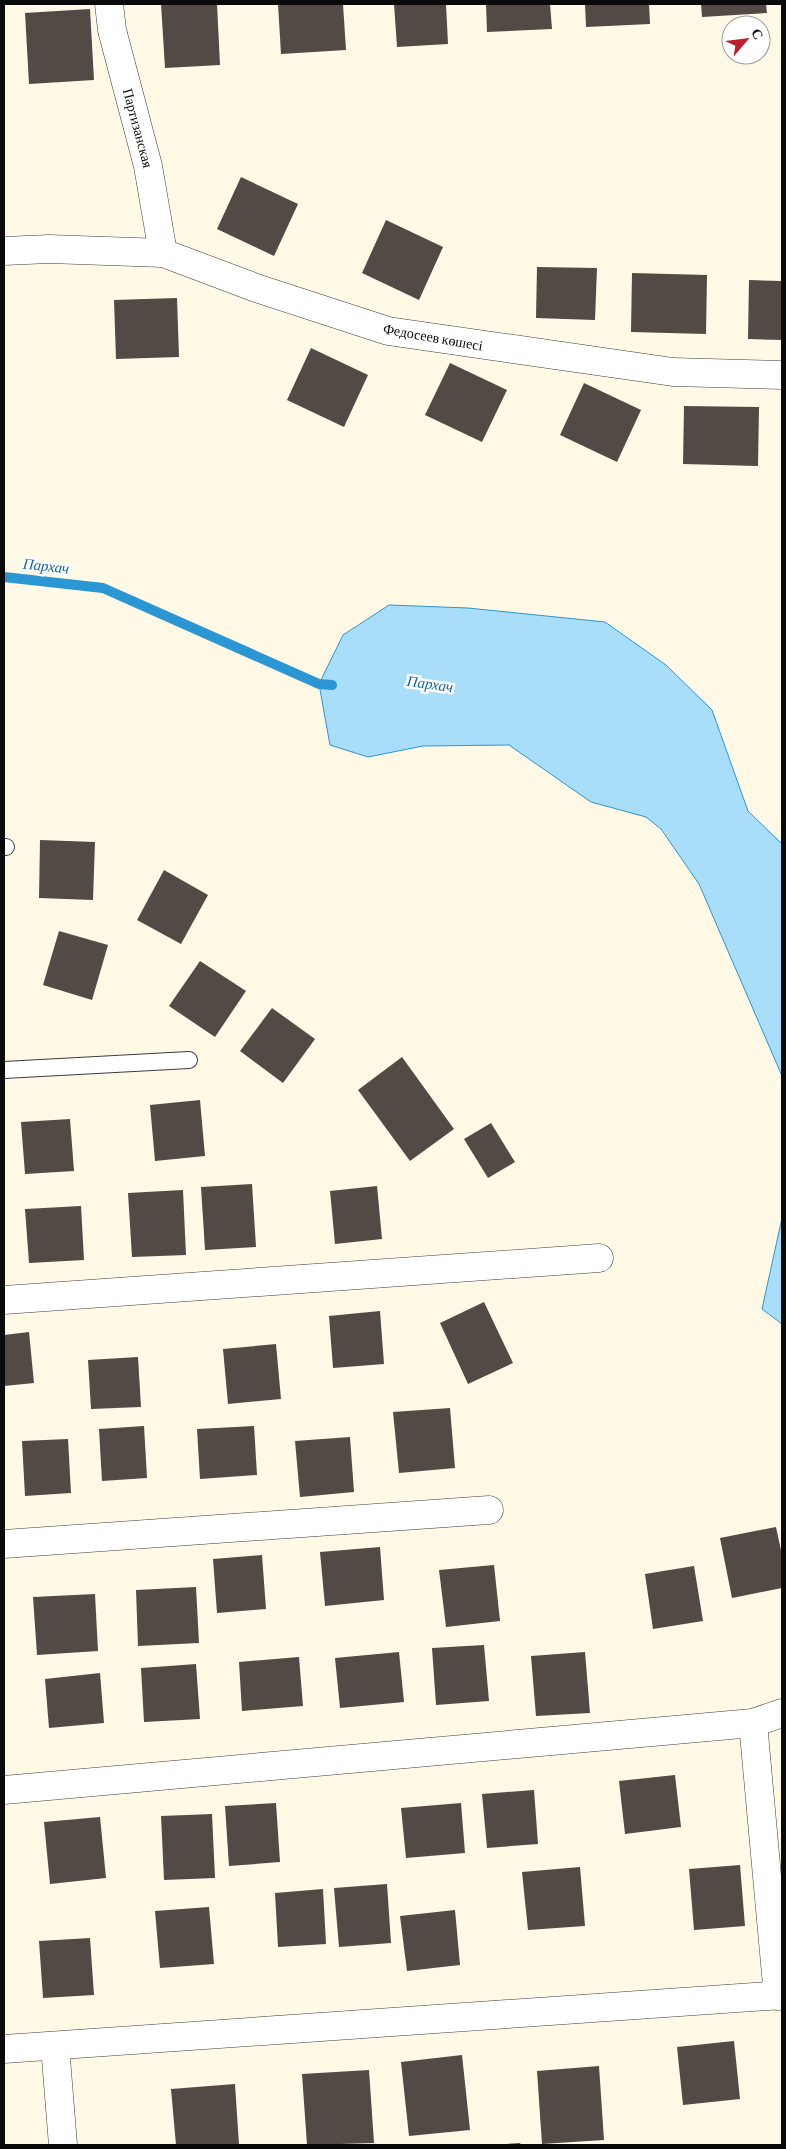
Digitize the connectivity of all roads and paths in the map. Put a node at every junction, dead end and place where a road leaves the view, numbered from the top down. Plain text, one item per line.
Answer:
1 (110, 4) edge
2 (4, 251) edge
3 (164, 253) junction
4 (782, 375) edge
5 (189, 1060) dead end
6 (4, 1070) edge
7 (599, 1258) dead end
8 (4, 1300) edge
9 (489, 1510) dead end
10 (4, 1544) edge
11 (782, 1713) edge
12 (753, 1724) junction
13 (4, 1790) edge
14 (780, 1995) edge
15 (56, 2046) junction
16 (4, 2049) edge
17 (63, 2145) edge

1 - 3 street, Партизанская
2 - 3 street, Федосеев көшесі
3 - 4 street, Федосеев көшесі
5 - 6 lane
7 - 8 street
9 - 10 street
11 - 12 street
12 - 13 street
12 - 14 street
14 - 15 street
15 - 16 street
15 - 17 street

